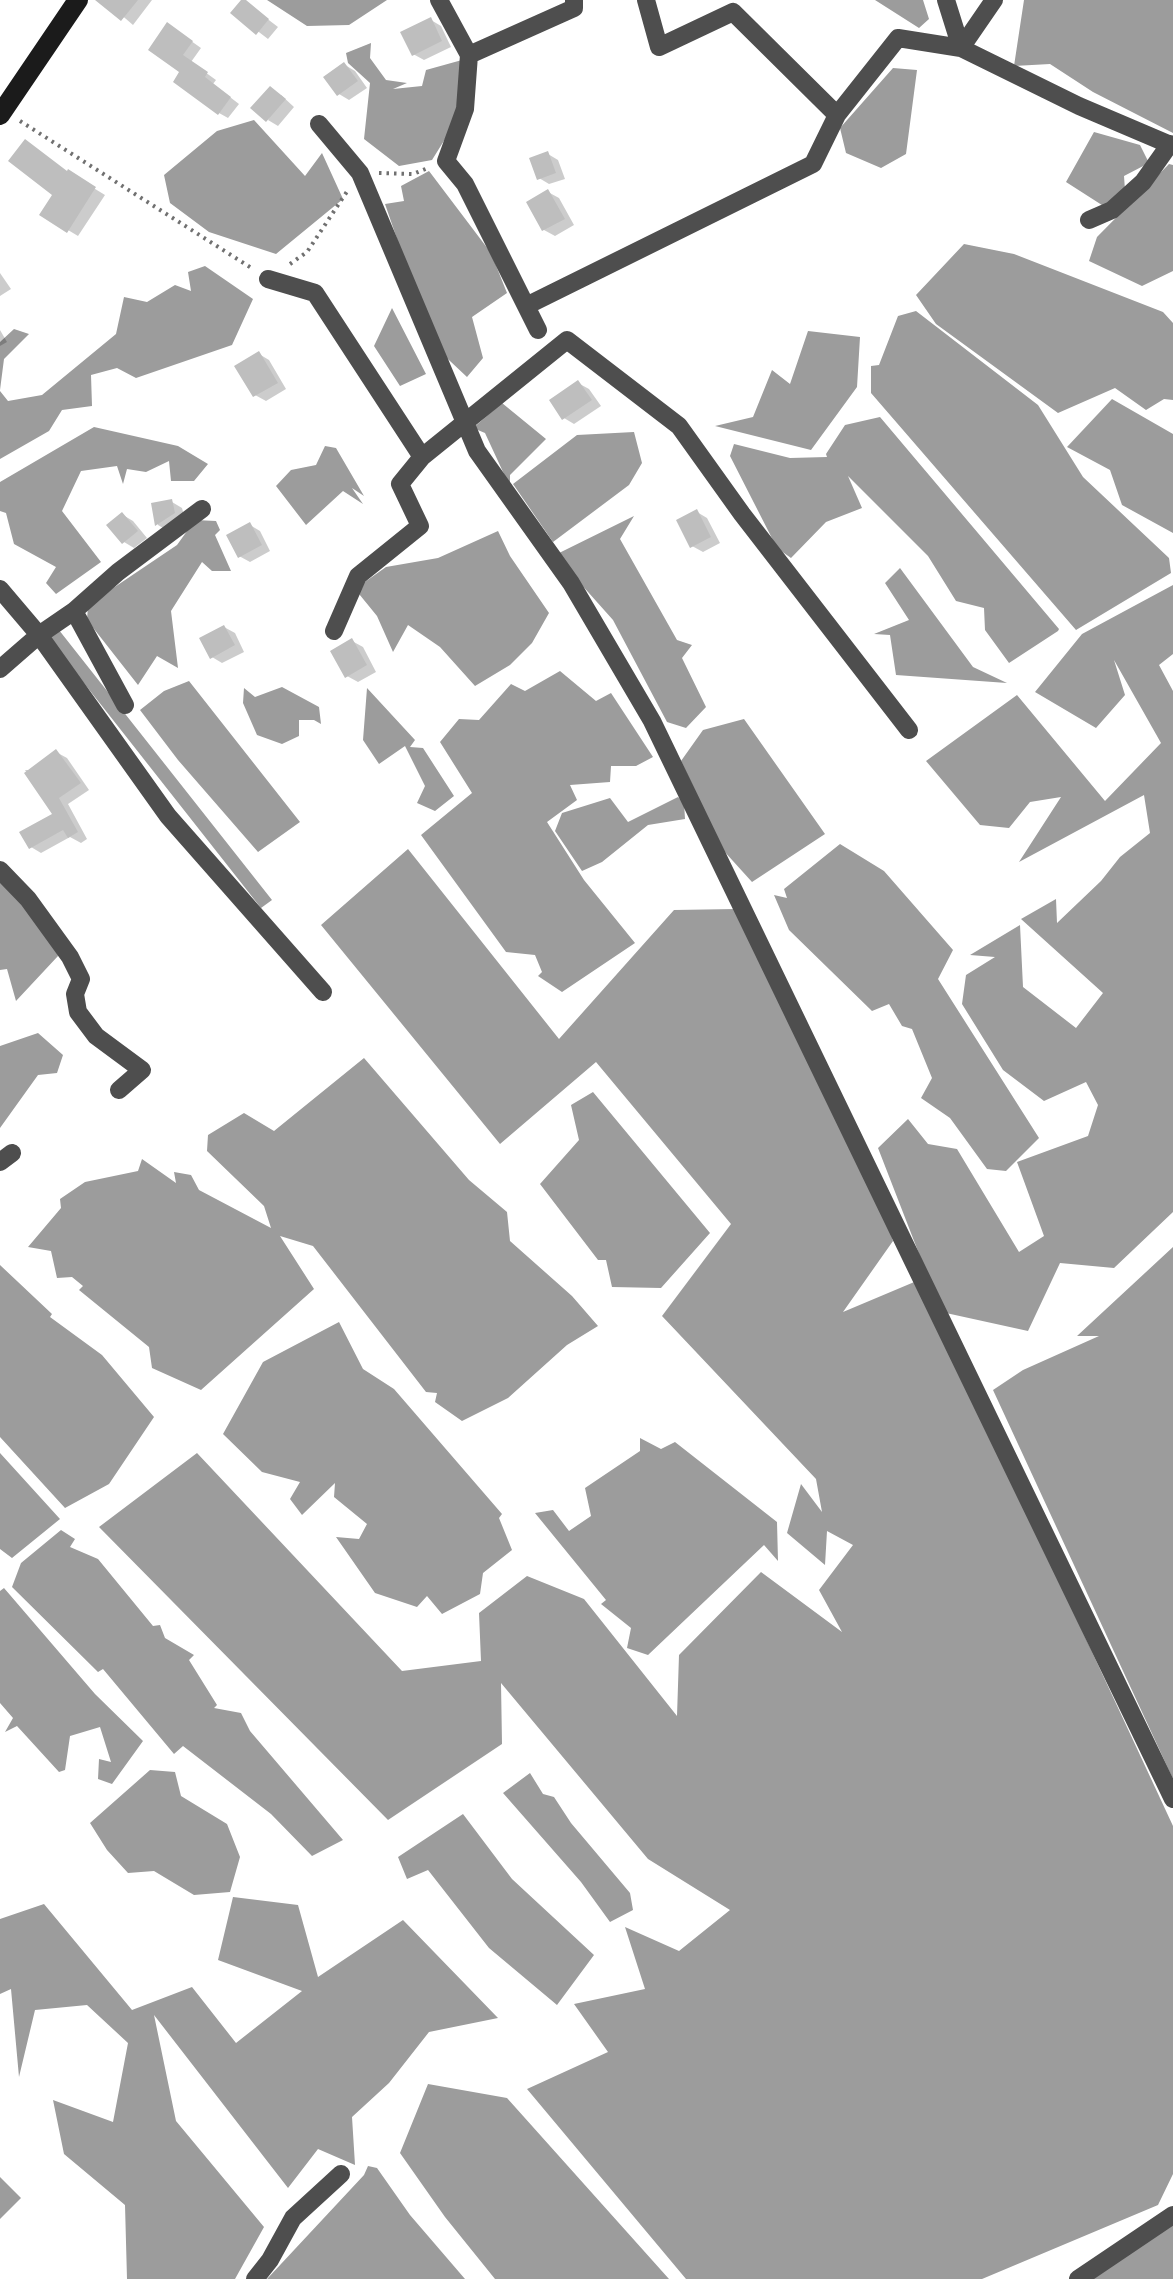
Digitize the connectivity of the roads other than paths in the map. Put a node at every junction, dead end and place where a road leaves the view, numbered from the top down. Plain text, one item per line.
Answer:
1 (78, 0) edge
2 (439, 0) edge
3 (574, 0) edge
4 (646, 0) edge
5 (946, 0) edge
6 (994, 0) edge
7 (961, 48) junction
8 (469, 55) junction
9 (2, 113) edge
10 (837, 115) junction
11 (318, 124) dead end
12 (1172, 145) edge
13 (1089, 220) dead end
14 (268, 279) road end
15 (526, 306) junction
16 (538, 330) dead end
17 (462, 421) junction
18 (422, 457) junction
19 (202, 509) dead end
20 (0, 589) edge
21 (74, 611) junction
22 (334, 631) dead end
23 (38, 635) junction
24 (0, 670) edge
25 (125, 705) dead end
26 (909, 730) dead end
27 (0, 870) edge
28 (324, 992) dead end
29 (120, 1090) dead end
30 (1173, 1799) edge
31 (341, 2174) dead end
32 (1173, 2214) edge
33 (255, 2279) edge
34 (1078, 2279) edge

1 - 9 main road
2 - 8 street
3 - 8 street
4 - 10 street
5 - 7 street
6 - 7 street
7 - 10 street
7 - 12 street
8 - 15 street
10 - 15 street
11 - 17 street
12 - 13 street
14 - 18 street
15 - 16 street
17 - 18 street
17 - 26 street
17 - 30 street
18 - 22 street
19 - 21 street
20 - 23 street
21 - 23 street
21 - 25 street
23 - 24 street
23 - 28 street
27 - 29 street
31 - 33 street
32 - 34 street

